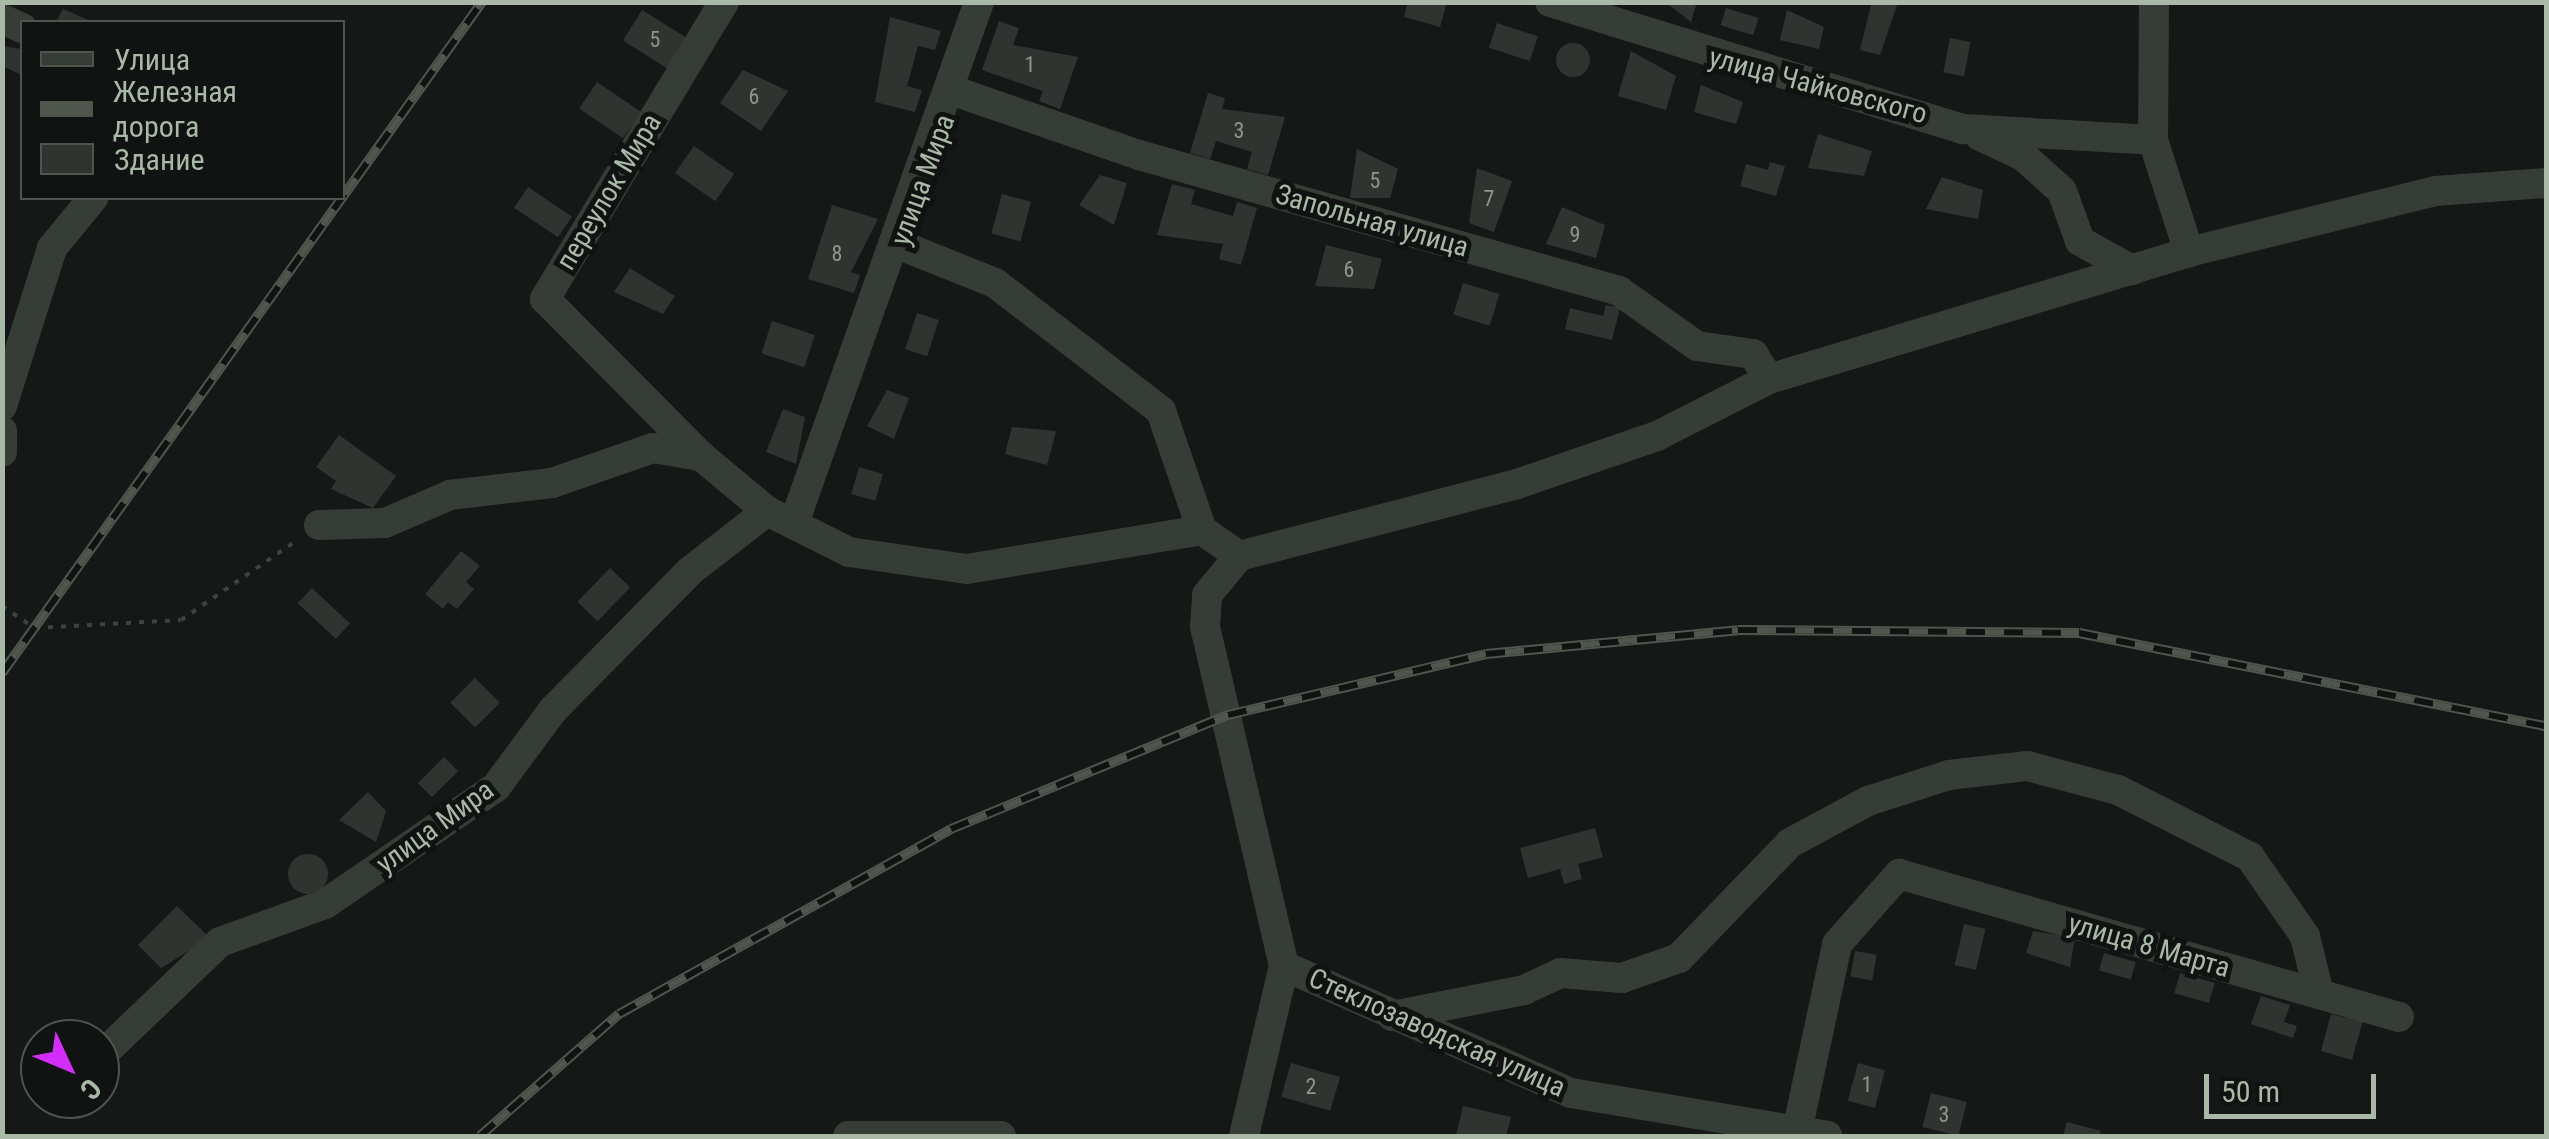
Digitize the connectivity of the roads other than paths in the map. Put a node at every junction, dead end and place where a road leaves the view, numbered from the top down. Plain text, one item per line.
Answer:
1 (724, 2) edge
2 (979, 2) edge
3 (1550, 2) edge
4 (2154, 2) edge
5 (954, 92) junction
6 (1964, 129) junction
7 (2153, 140) junction
8 (2546, 183) edge
9 (92, 200) edge
10 (900, 245) junction
11 (2190, 252) junction
12 (2132, 270) junction
13 (1769, 380) junction
14 (2, 406) edge
15 (2, 431) edge
16 (2, 452) edge
17 (701, 456) junction
18 (781, 517) junction
19 (318, 526) road end
20 (1202, 530) junction
21 (1239, 556) junction
22 (1284, 966) junction
23 (2319, 994) junction
24 (1392, 1016) junction
25 (2399, 1017) dead end
26 (120, 1038) edge
27 (1796, 1134) edge
28 (848, 1136) edge
29 (1001, 1136) edge
30 (1244, 1136) edge
31 (1828, 1136) edge

1 - 17 street, переулок Мира
2 - 5 street, улица Мира
3 - 6 street, улица Чайковского
4 - 7 street
5 - 10 street, улица Мира
5 - 13 street, Запольная улица
6 - 7 street, улица Чайковского
6 - 12 street
7 - 11 street
8 - 11 street
9 - 14 street
10 - 18 street, улица Мира
10 - 20 street
11 - 12 street
12 - 13 street
13 - 21 street
15 - 16 street
17 - 18 street, переулок Мира
17 - 19 street
18 - 20 street, переулок Мира
18 - 26 street, улица Мира
20 - 21 street
21 - 22 street
22 - 24 street, Стеклозаводская улица
22 - 30 street
23 - 24 street
23 - 25 street, улица 8 Марта
23 - 27 street, улица 8 Марта
24 - 27 street, Стеклозаводская улица
27 - 31 street, Стеклозаводская улица
28 - 29 street

